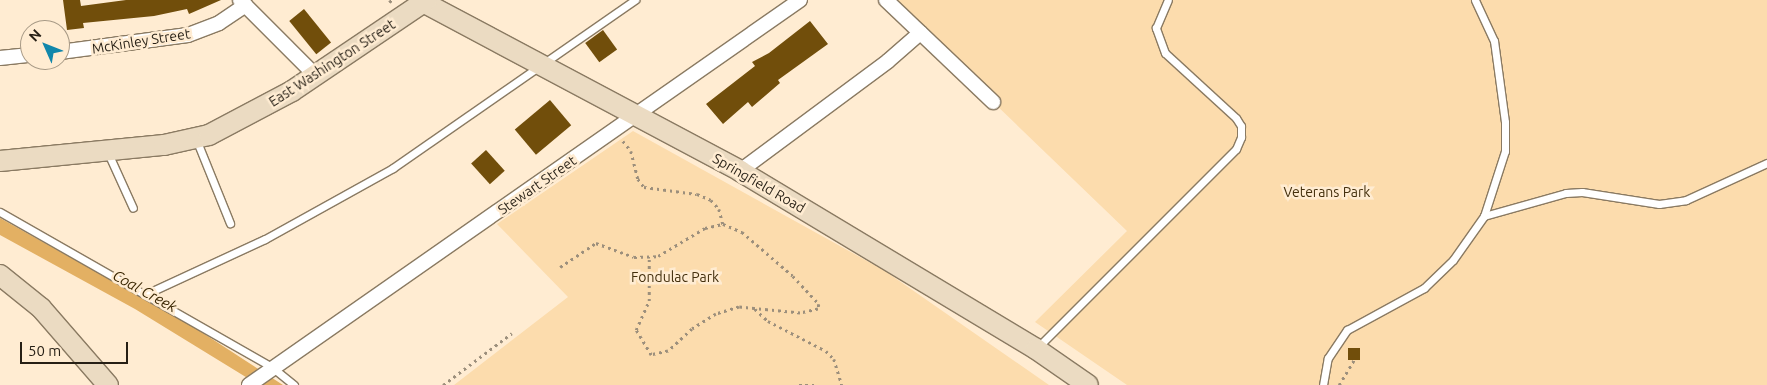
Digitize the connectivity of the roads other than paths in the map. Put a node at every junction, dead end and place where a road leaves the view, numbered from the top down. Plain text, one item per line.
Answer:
1 (635, 0) edge
2 (800, 0) edge
3 (886, 0) edge
4 (1168, 0) edge
5 (1475, 0) edge
6 (423, 1) edge
7 (243, 3) edge
8 (920, 33) junction
9 (70, 51) edge
10 (20, 56) edge
11 (0, 58) edge
12 (541, 65) junction
13 (316, 76) junction
14 (993, 102) dead end
15 (638, 114) junction
16 (196, 139) junction
17 (106, 150) junction
18 (0, 161) edge
19 (1767, 163) edge
20 (740, 170) junction
21 (132, 208) dead end
22 (0, 212) edge
23 (1484, 216) junction
24 (230, 224) dead end
25 (0, 275) edge
26 (146, 294) junction
27 (1036, 349) junction
28 (273, 368) junction
29 (108, 385) edge
30 (250, 385) edge
31 (294, 385) edge
32 (1088, 385) edge
33 (1323, 385) edge

1 - 12 lane
2 - 15 street, Stewart Street
3 - 8 street
4 - 27 lane
5 - 23 lane
6 - 12 main road, Springfield Road
6 - 13 main road, East Washington Street
7 - 9 street, McKinley Street
7 - 13 street
8 - 14 street
8 - 20 street
10 - 11 street
12 - 15 main road, Springfield Road
12 - 26 lane
13 - 16 main road, East Washington Street
15 - 20 main road, Springfield Road
15 - 28 street, Stewart Street
16 - 17 main road, East Washington Street
16 - 24 lane
17 - 18 main road, East Washington Street
17 - 21 lane
19 - 23 lane
20 - 27 main road, Springfield Road
22 - 26 lane
23 - 33 lane
25 - 29 main road
26 - 28 lane
27 - 32 main road, Springfield Road
28 - 30 street, Stewart Street
28 - 31 lane

